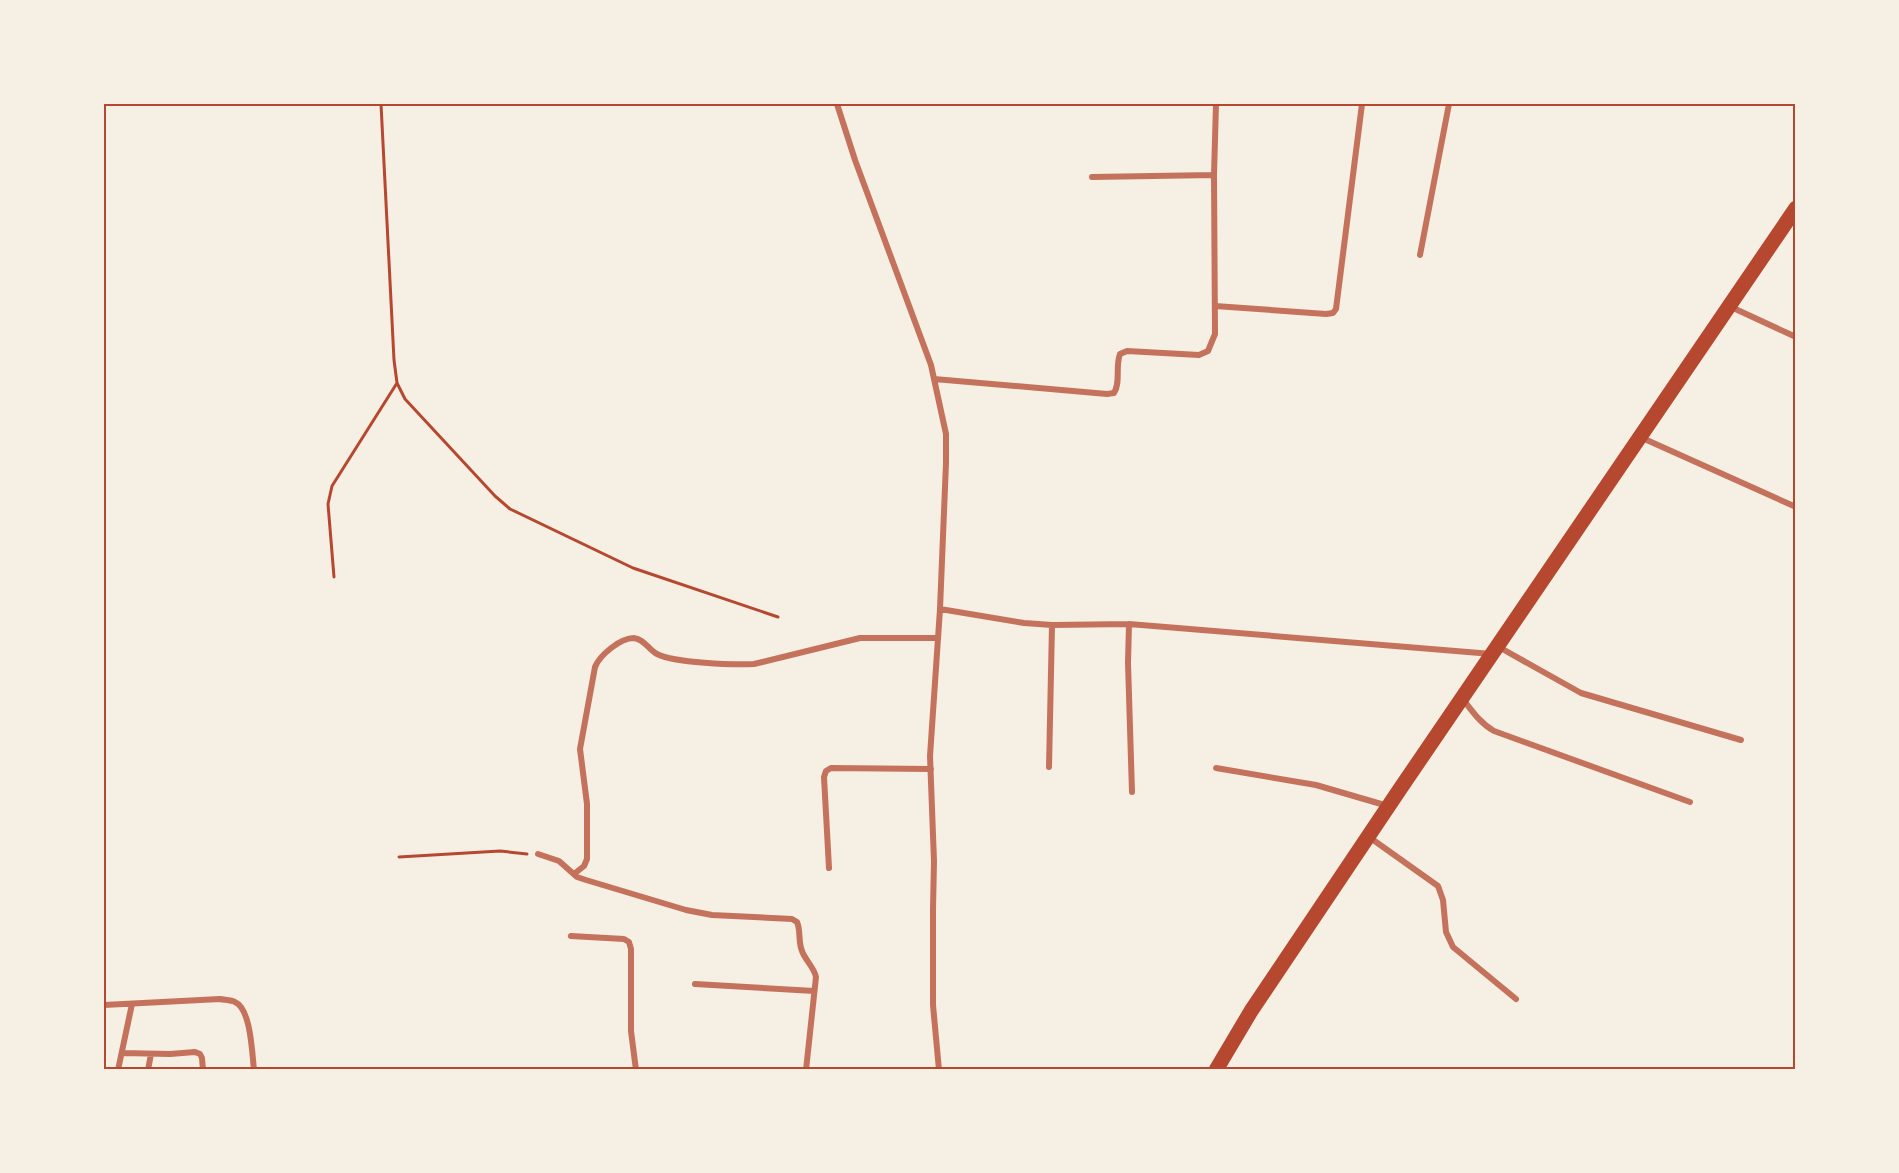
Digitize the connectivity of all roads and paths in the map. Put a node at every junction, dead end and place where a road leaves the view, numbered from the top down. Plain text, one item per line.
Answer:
1 (381, 104) edge
2 (837, 104) edge
3 (1216, 104) edge
4 (1362, 104) edge
5 (1449, 104) edge
6 (1214, 175) junction
7 (1092, 177) dead end
8 (1796, 208) edge
9 (1420, 255) dead end
10 (1215, 306) junction
11 (1728, 306) junction
12 (1796, 337) edge
13 (934, 379) junction
14 (397, 383) junction
15 (1640, 437) junction
16 (1796, 507) edge
17 (334, 577) dead end
18 (940, 609) junction
19 (778, 617) dead end
20 (1129, 624) junction
21 (1052, 625) junction
22 (938, 638) junction
23 (1495, 650) junction
24 (1462, 698) junction
25 (1741, 740) dead end
26 (1049, 767) dead end
27 (1216, 768) dead end
28 (931, 769) junction
29 (1131, 792) dead end
30 (1690, 802) dead end
31 (1388, 806) junction
32 (1368, 836) junction
33 (538, 854) joint
34 (399, 857) dead end
35 (829, 868) dead end
36 (574, 874) junction
37 (571, 936) dead end
38 (695, 984) dead end
39 (814, 991) junction
40 (1516, 999) dead end
41 (132, 1004) junction
42 (104, 1005) edge
43 (122, 1053) junction
44 (151, 1054) junction
45 (118, 1070) edge
46 (148, 1070) edge
47 (203, 1070) edge
48 (254, 1070) edge
49 (636, 1070) edge
50 (806, 1070) edge
51 (939, 1070) edge
52 (1216, 1070) edge

1 - 14 path
2 - 13 street
3 - 6 street
4 - 10 street
5 - 9 street
6 - 7 street
6 - 10 street
8 - 11 main road
10 - 13 street
11 - 12 street
11 - 15 main road
13 - 18 street
14 - 17 path
14 - 19 path
15 - 16 street
15 - 23 main road
18 - 21 street
18 - 22 street
20 - 21 street
20 - 23 street
20 - 29 street
21 - 26 street
22 - 28 street
22 - 36 street
23 - 24 main road
23 - 25 street
24 - 30 street
24 - 31 main road
27 - 31 street
28 - 35 street
28 - 51 street
31 - 32 main road
32 - 40 street
32 - 52 main road
33 - 34 path
33 - 36 street
36 - 39 street
37 - 49 street
38 - 39 street
39 - 50 street
41 - 42 street
41 - 43 street
41 - 48 street
43 - 44 street
43 - 45 street
44 - 46 street
44 - 47 street

